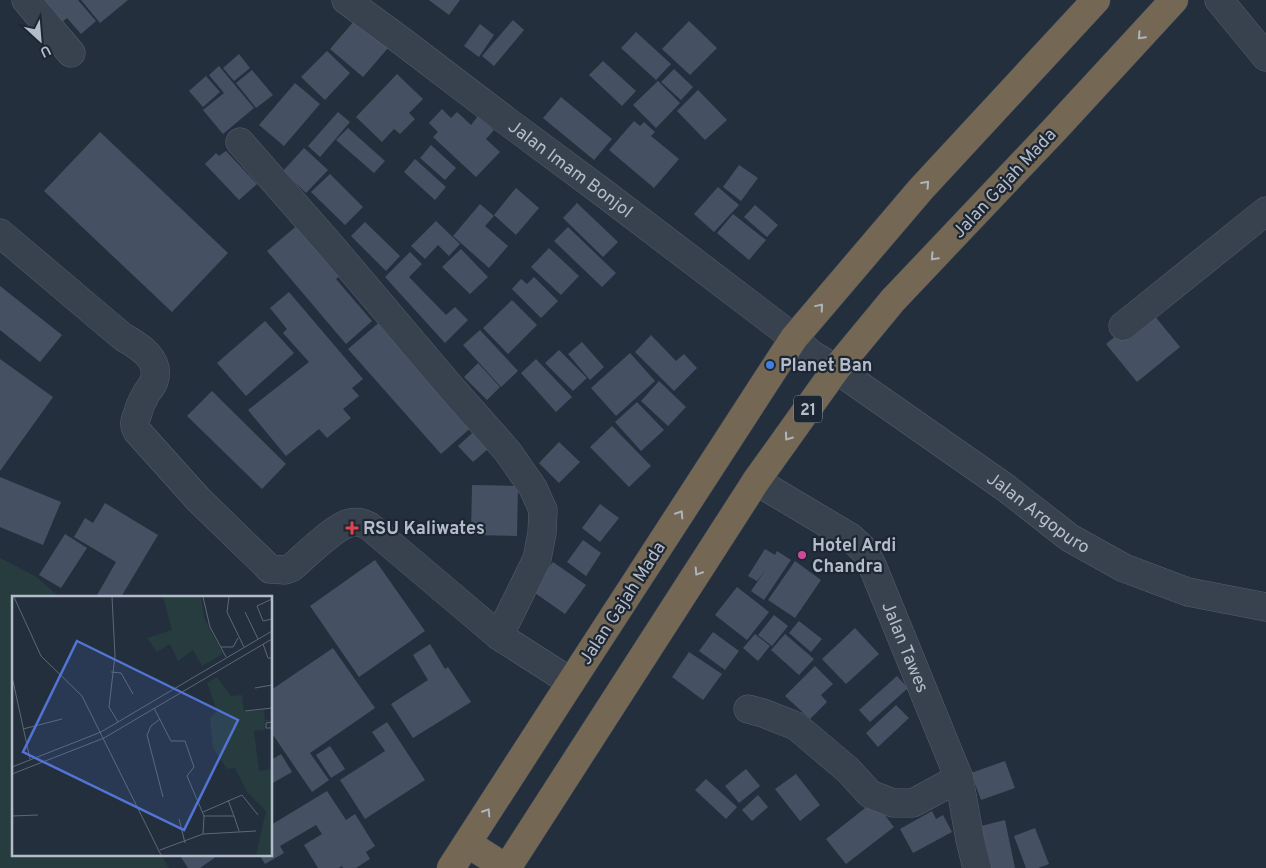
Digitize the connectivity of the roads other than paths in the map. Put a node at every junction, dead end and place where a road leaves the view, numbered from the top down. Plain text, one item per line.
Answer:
1 (26, 0) edge
2 (346, 0) edge
3 (1096, 0) edge
4 (1174, 0) edge
5 (1219, 0) edge
6 (71, 53) dead end
7 (1266, 57) edge
8 (240, 142) dead end
9 (1266, 211) edge
10 (0, 233) edge
11 (1122, 326) dead end
12 (794, 338) junction
13 (836, 369) junction
14 (756, 481) junction
15 (1266, 607) edge
16 (498, 636) junction
17 (571, 682) junction
18 (748, 709) dead end
19 (959, 778) junction
20 (467, 843) junction
21 (451, 868) edge
22 (507, 868) edge
23 (977, 868) edge

1 - 6 street
2 - 12 street, Jalan Imam Bonjol
12 -> 3 highway, Jalan Gajah Mada
4 -> 13 highway, Jalan Gajah Mada / 21
5 - 7 street
8 - 16 street
9 - 11 street
10 - 16 street
12 - 13 street
17 -> 12 highway, Jalan Gajah Mada
13 -> 14 highway, Jalan Gajah Mada / 21
13 - 15 street, Jalan Argopuro
14 - 19 street, Jalan Tawes
14 -> 22 highway, Jalan Gajah Mada / 21
16 - 17 street
20 -> 17 highway, Jalan Gajah Mada
18 - 19 street
19 - 23 street, Jalan Tawes
20 - 21 highway, Jalan Gajah Mada
20 - 22 highway

